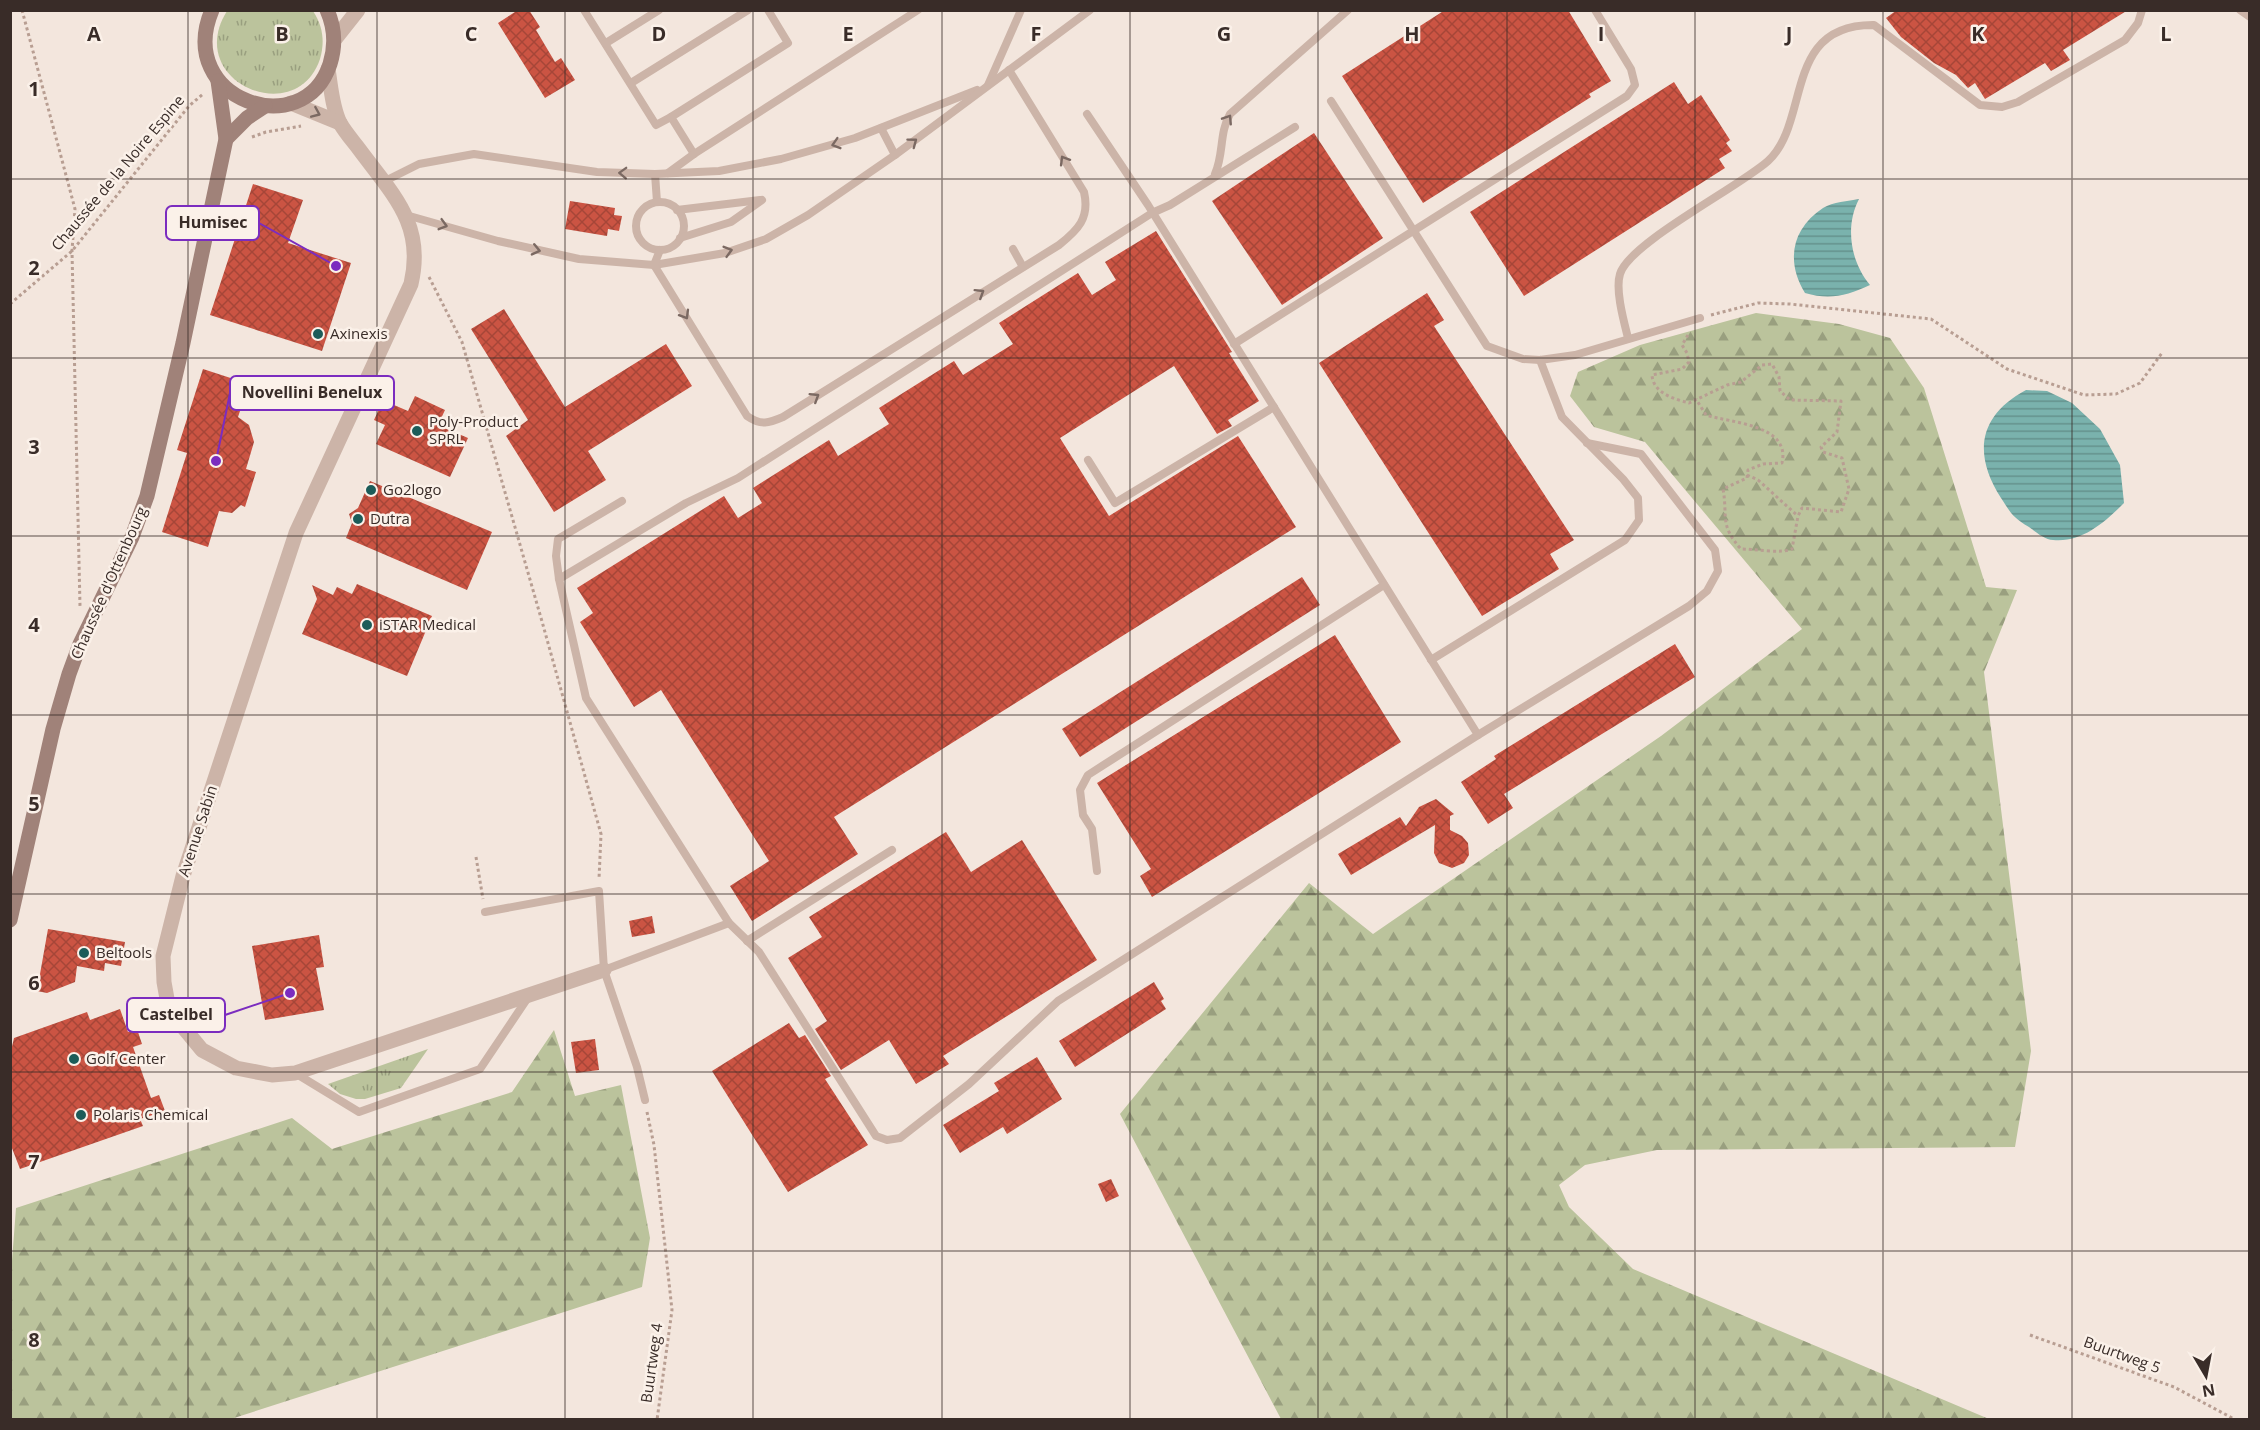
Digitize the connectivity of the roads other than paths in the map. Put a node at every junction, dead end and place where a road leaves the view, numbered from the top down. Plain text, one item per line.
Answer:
1 (212, 10) edge
2 (327, 10) edge
3 (358, 10) edge
4 (584, 10) edge
5 (659, 10) edge
6 (748, 10) edge
7 (768, 10) edge
8 (918, 10) edge
9 (1021, 10) edge
10 (1090, 10) edge
11 (1348, 10) edge
12 (1594, 10) edge
13 (2142, 10) edge
14 (2240, 10) edge
15 (2250, 17) edge
16 (335, 39) junction
17 (606, 43) junction
18 (328, 69) junction
19 (1009, 70) junction
20 (218, 81) junction
21 (631, 83) junction
22 (988, 85) junction
23 (1331, 101) dead end
24 (291, 103) junction
25 (265, 106) junction
26 (1087, 114) dead end
27 (671, 117) junction
28 (340, 123) junction
29 (881, 128) junction
30 (1295, 128) dead end
31 (226, 139) junction
32 (694, 154) junction
33 (895, 155) junction
34 (668, 173) junction
35 (655, 174) junction
36 (1215, 174) junction
37 (383, 182) junction
38 (657, 202) junction
39 (677, 210) junction
40 (1152, 213) junction
41 (406, 215) junction
42 (1413, 231) junction
43 (680, 238) junction
44 (1013, 249) dead end
45 (660, 250) junction
46 (654, 265) junction
47 (1023, 267) junction
48 (1700, 318) road end
49 (1628, 338) junction
50 (1234, 344) junction
51 (1540, 360) junction
52 (1274, 407) junction
53 (1587, 443) junction
54 (1088, 460) dead end
55 (622, 501) dead end
56 (560, 579) junction
57 (1384, 585) junction
58 (1431, 660) junction
59 (1478, 735) junction
60 (892, 850) dead end
61 (1097, 871) dead end
62 (485, 912) road end
63 (10, 920) edge
64 (729, 923) junction
65 (747, 941) junction
66 (604, 970) junction
67 (530, 995) junction
68 (295, 1073) junction
69 (645, 1100) road end

1 - 20 street, Chaussée d'Ottenbourg
2 - 16 street
3 - 16 street
4 - 17 lane
5 - 17 lane
6 - 21 lane
7 - 27 lane
8 - 32 lane
9 - 22 lane
10 - 19 lane
36 -> 11 lane
12 - 42 lane
13 - 49 lane
14 - 15 lane
16 - 18 street
17 - 21 lane
18 - 24 street
18 - 28 street
19 - 22 lane
47 -> 19 lane
20 - 25 street, Chaussée d'Ottenbourg
20 - 31 street, Chaussée d'Ottenbourg
21 - 27 lane
22 - 29 lane
33 -> 22 lane
23 - 42 lane
24 - 25 street, Chaussée d'Ottenbourg
24 -> 28 street
25 - 31 street
26 - 40 lane
27 - 32 lane
28 - 37 street, Avenue Sabin
29 - 33 lane
29 -> 34 lane
30 - 36 lane
31 - 63 street, Chaussée d'Ottenbourg
32 - 34 lane
46 -> 33 lane
34 - 35 lane
35 -> 37 lane
35 - 38 lane
36 - 40 lane
37 - 41 street, Avenue Sabin
38 - 39 lane
38 - 45 lane
39 - 43 lane
39 - 43 lane
40 - 50 lane
40 - 56 lane
41 -> 46 lane
41 - 68 street, Avenue Sabin
42 - 50 lane
42 - 51 lane
43 - 45 lane
44 - 47 lane
45 - 46 lane
46 -> 47 lane
48 - 49 lane
49 - 51 lane
50 - 52 lane
51 - 53 lane
52 - 54 lane
52 - 57 lane
53 - 58 lane
53 - 59 lane
55 - 56 lane
56 - 64 lane
57 - 58 lane
57 - 61 lane
58 - 59 lane
59 - 65 lane
60 - 65 lane
62 - 66 lane
64 - 65 lane
64 - 66 lane
66 - 67 street, Avenue Sabin
66 - 69 lane
67 - 68 street, Avenue Sabin
67 - 68 lane

